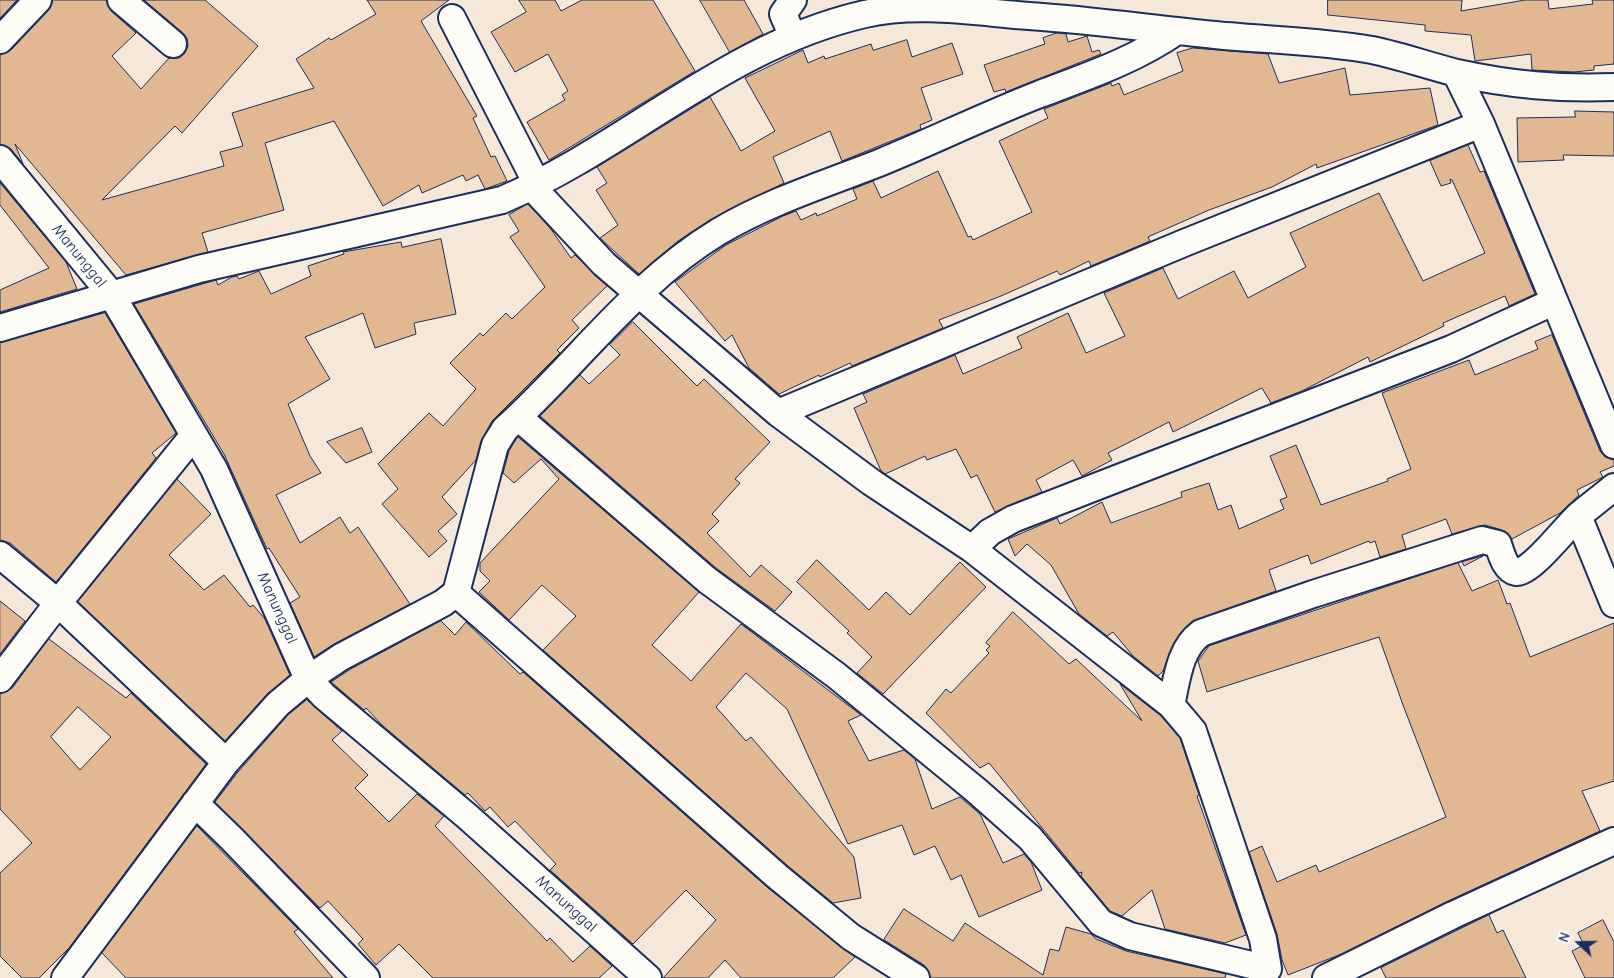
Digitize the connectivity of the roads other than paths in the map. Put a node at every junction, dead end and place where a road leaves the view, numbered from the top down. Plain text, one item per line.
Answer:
1 (38, 0) edge
2 (121, 0) edge
3 (793, 0) edge
4 (913, 4) edge
5 (1062, 9) edge
6 (452, 18) dead end
7 (1177, 31) junction
8 (793, 37) junction
9 (0, 40) edge
10 (173, 44) dead end
11 (1456, 73) junction
12 (1614, 87) edge
13 (1481, 124) junction
14 (0, 158) edge
15 (535, 185) junction
16 (638, 293) junction
17 (111, 294) junction
18 (1553, 302) junction
19 (0, 328) edge
20 (778, 412) junction
21 (518, 418) junction
22 (194, 435) junction
23 (1614, 445) edge
24 (1614, 487) edge
25 (1578, 516) junction
26 (972, 549) junction
27 (0, 555) edge
28 (456, 594) junction
29 (58, 603) junction
30 (1614, 604) edge
31 (0, 679) edge
32 (308, 679) junction
33 (1171, 705) junction
34 (226, 762) junction
35 (195, 803) junction
36 (1614, 841) edge
37 (1272, 974) edge
38 (65, 978) edge
39 (366, 978) edge
40 (648, 978) edge
41 (916, 978) edge
42 (1326, 978) edge

1 - 9 street
2 - 10 street
3 - 8 street
4 - 5 street
4 - 8 street
5 - 7 street
6 - 15 street
7 - 11 street
7 - 16 street
8 - 15 street
11 - 12 street
11 - 13 street
13 - 18 street
13 - 20 street
14 - 17 street, Manunggal
15 - 16 street
15 - 17 street
16 - 20 street
16 - 21 street
17 - 19 street
17 - 22 street, Manunggal
18 - 23 street
18 - 26 street
20 - 26 street
21 - 28 street
21 - 37 street
22 - 29 street
22 - 32 street, Manunggal
24 - 25 street
25 - 30 street
25 - 33 street
26 - 33 street
27 - 29 street
28 - 32 street
28 - 41 street
29 - 31 street
29 - 34 street
32 - 34 street
32 - 40 street, Manunggal
33 - 37 street
34 - 35 street
35 - 38 street
35 - 39 street
36 - 42 street

